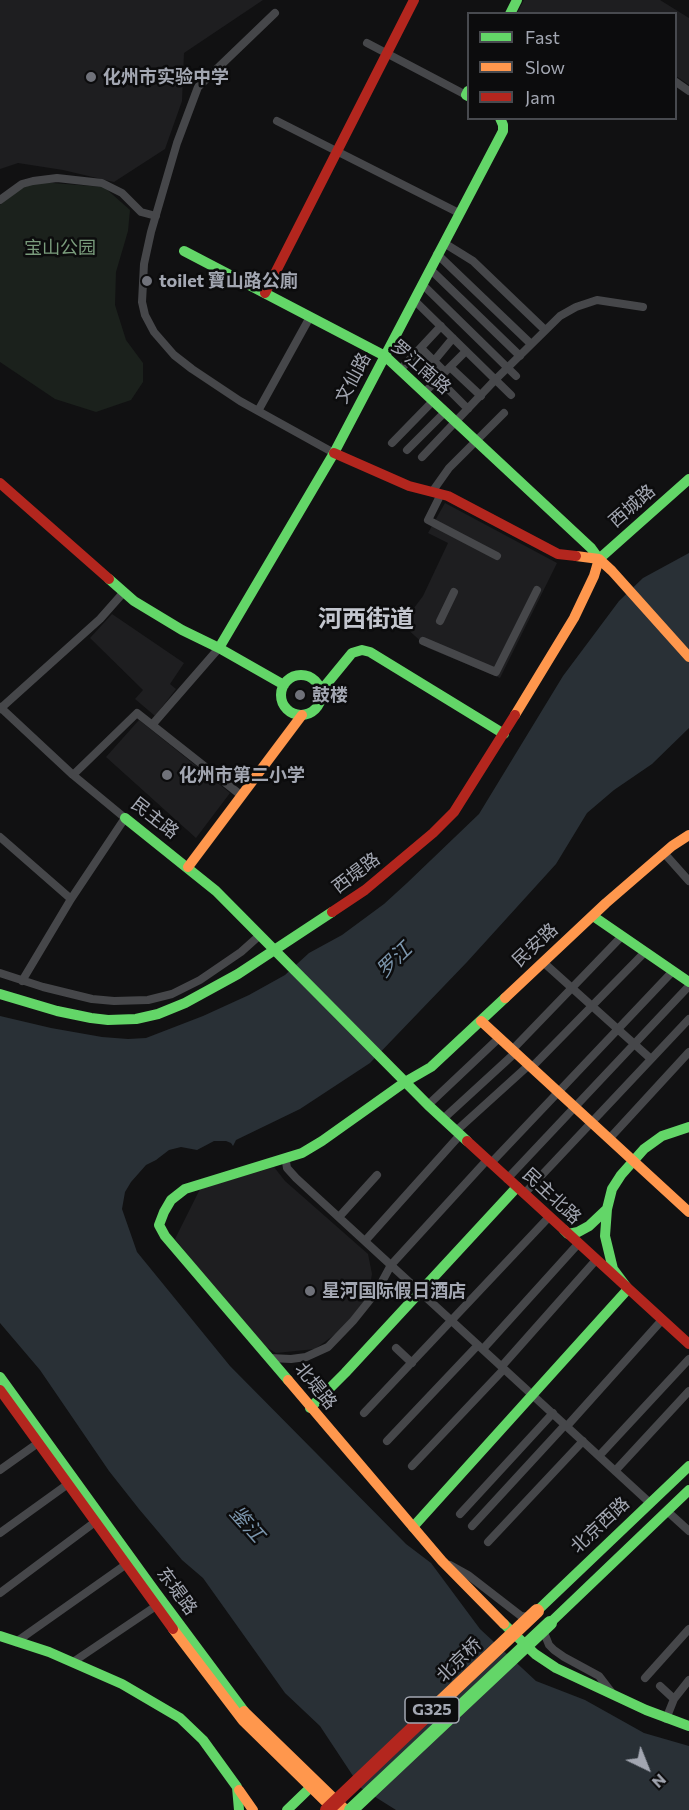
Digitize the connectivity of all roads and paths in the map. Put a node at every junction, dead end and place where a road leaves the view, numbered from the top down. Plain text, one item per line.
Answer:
1 (414, 0) edge
2 (275, 13) dead end
3 (367, 43) dead end
4 (386, 53) junction
5 (467, 94) edge
6 (501, 120) edge
7 (277, 121) dead end
8 (336, 151) junction
9 (0, 200) edge
10 (459, 213) junction
11 (156, 216) junction
12 (440, 248) junction
13 (184, 251) dead end
14 (430, 269) junction
15 (422, 284) junction
16 (265, 293) junction
17 (414, 300) junction
18 (643, 307) dead end
19 (310, 317) junction
20 (441, 326) junction
21 (545, 330) junction
22 (453, 338) junction
23 (531, 344) junction
24 (421, 348) junction
25 (466, 351) junction
26 (385, 356) junction
27 (520, 356) junction
28 (434, 361) junction
29 (508, 368) junction
30 (400, 370) junction
31 (447, 370) junction
32 (516, 376) dead end
33 (438, 379) junction
34 (495, 380) junction
35 (511, 395) dead end
36 (481, 396) junction
37 (428, 397) junction
38 (468, 409) junction
39 (258, 411) junction
40 (445, 412) junction
41 (504, 413) dead end
42 (456, 422) junction
43 (476, 441) junction
44 (392, 443) dead end
45 (407, 450) dead end
46 (334, 453) junction
47 (422, 457) dead end
48 (689, 479) edge
49 (0, 483) edge
50 (437, 493) junction
51 (497, 556) dead end
52 (599, 559) junction
53 (537, 590) dead end
54 (454, 592) dead end
55 (123, 593) junction
56 (440, 621) dead end
57 (423, 640) dead end
58 (219, 648) junction
59 (689, 657) edge
60 (284, 685) junction
61 (320, 692) junction
62 (0, 708) edge
63 (302, 715) junction
64 (152, 725) junction
65 (504, 734) junction
66 (73, 775) junction
67 (242, 796) junction
68 (124, 818) junction
69 (689, 835) edge
70 (0, 837) edge
71 (664, 853) junction
72 (188, 867) junction
73 (689, 881) edge
74 (71, 899) junction
75 (593, 916) junction
76 (260, 935) junction
77 (622, 936) junction
78 (645, 952) junction
79 (280, 954) junction
80 (543, 962) junction
81 (673, 971) junction
82 (0, 973) edge
83 (22, 981) junction
84 (689, 984) edge
85 (572, 988) junction
86 (0, 994) edge
87 (592, 1006) junction
88 (689, 1019) edge
89 (481, 1021) junction
90 (618, 1029) junction
91 (499, 1038) junction
92 (634, 1044) junction
93 (514, 1051) junction
94 (689, 1052) edge
95 (651, 1059) junction
96 (530, 1066) junction
97 (394, 1071) joint
98 (405, 1082) junction
99 (558, 1092) junction
100 (428, 1105) junction
101 (574, 1107) junction
102 (443, 1119) junction
103 (592, 1122) junction
104 (689, 1127) edge
105 (458, 1133) junction
106 (609, 1139) junction
107 (633, 1160) junction
108 (489, 1162) junction
109 (288, 1163) junction
110 (377, 1174) dead end
111 (516, 1187) junction
112 (607, 1209) junction
113 (689, 1212) edge
114 (339, 1217) junction
115 (554, 1222) junction
116 (365, 1241) junction
117 (578, 1244) junction
118 (596, 1260) junction
119 (391, 1265) junction
120 (627, 1289) junction
121 (420, 1291) junction
122 (662, 1320) junction
123 (452, 1321) junction
124 (689, 1344) edge
125 (480, 1347) junction
126 (396, 1348) dead end
127 (270, 1358) junction
128 (689, 1359) edge
129 (412, 1363) junction
130 (503, 1367) junction
131 (0, 1377) edge
132 (0, 1390) edge
133 (689, 1391) edge
134 (532, 1395) junction
135 (310, 1408) junction
136 (364, 1413) dead end
137 (553, 1413) junction
138 (566, 1426) junction
139 (387, 1441) dead end
140 (583, 1441) junction
141 (39, 1443) junction
142 (599, 1456) junction
143 (412, 1466) dead end
144 (689, 1466) edge
145 (0, 1470) edge
146 (615, 1471) junction
147 (68, 1484) junction
148 (689, 1490) edge
149 (650, 1503) junction
150 (667, 1511) junction
151 (460, 1514) dead end
152 (95, 1522) junction
153 (472, 1526) dead end
154 (412, 1527) junction
155 (689, 1531) edge
156 (0, 1533) edge
157 (488, 1542) dead end
158 (442, 1561) junction
159 (129, 1562) junction
160 (0, 1593) edge
161 (159, 1604) junction
162 (533, 1614) junction
163 (546, 1626) junction
164 (689, 1629) edge
165 (0, 1636) edge
166 (16, 1642) junction
167 (73, 1662) junction
168 (645, 1678) dead end
169 (689, 1680) edge
170 (660, 1686) dead end
171 (615, 1696) junction
172 (674, 1698) junction
173 (666, 1719) junction
174 (689, 1726) edge
175 (313, 1784) junction
176 (237, 1787) junction
177 (239, 1810) edge
178 (253, 1810) edge
179 (288, 1810) edge
180 (327, 1810) edge
181 (334, 1810) edge
182 (346, 1810) edge
183 (351, 1810) edge

1 - 4 main road
2 - 11 street
3 - 4 street
4 - 5 street
4 - 8 main road
6 - 10 main road, 文仙路
7 - 8 street
8 - 10 street
8 - 16 main road
9 - 11 street
10 - 12 main road, 文仙路
11 - 39 street
12 - 14 main road, 文仙路
12 - 21 street
12 - 23 street
13 - 16 main road, 罗江南路
14 - 15 main road, 文仙路
14 - 27 street
15 - 17 main road, 文仙路
15 - 29 street
16 - 19 main road, 罗江南路
17 - 20 street
17 - 26 main road, 文仙路
18 - 21 street
19 - 26 main road, 罗江南路
19 - 39 street
20 - 22 street
20 - 24 street
21 - 23 street
22 - 25 street
22 - 28 street
23 - 27 street
24 - 28 street
24 - 30 street
25 - 31 street
25 - 34 street
26 - 30 main road, 罗江南路
26 - 46 main road, 文仙路
27 - 29 street
28 - 31 street
29 - 32 street
29 - 34 street
30 - 37 main road, 罗江南路
31 - 33 street
31 - 36 street
33 - 37 street
33 - 38 street
34 - 35 street
34 - 36 street
36 - 38 street
37 - 40 main road, 罗江南路
37 - 44 street
38 - 42 street
39 - 46 street
40 - 42 main road, 罗江南路
40 - 45 street
41 - 43 street
42 - 43 main road, 罗江南路
42 - 47 street
43 - 50 street
43 - 52 main road, 罗江南路
46 - 50 main road
46 - 58 main road, 文仙路
48 - 52 main road, 西城路
49 - 55 main road
50 - 51 street
50 - 52 main road
52 - 59 main road, 罗江南路
52 - 65 main road, 西堤路
53 - 57 street
54 - 56 street
55 - 58 main road
55 - 62 street
58 - 60 main road
58 - 64 street
60 - 61 main road
60 - 63 main road
61 - 63 main road
61 - 65 main road
62 - 66 street, 民主路
63 - 67 main road
64 - 66 street
64 - 67 street
65 - 79 main road, 西堤路
66 - 68 street, 民主路
67 - 72 main road
68 - 72 main road, 民主路
68 - 74 street
69 - 71 main road, 民安路
70 - 74 street
71 - 73 street
71 - 75 main road, 民安路
72 - 76 main road, 民主路
74 - 83 street
75 - 77 main road
75 - 80 main road, 民安路
76 - 79 main road, 民主路
76 - 83 street
77 - 78 main road
77 - 85 street
78 - 81 main road
78 - 87 street
79 - 86 main road, 西堤路
79 - 97 main road, 民主路
80 - 85 street
80 - 89 main road, 民安路
81 - 84 main road
81 - 90 street
82 - 83 street
84 - 92 street
85 - 87 street
85 - 93 street
87 - 90 street
87 - 96 street
88 - 95 street
89 - 91 main road
89 - 98 main road, 民安路
90 - 92 street
90 - 99 street
91 - 93 main road
91 - 100 street
92 - 95 street
92 - 101 street
93 - 96 main road
93 - 102 street
94 - 106 street
95 - 103 street
96 - 99 main road
96 - 105 street
97 - 98 main road, 民主北路
98 - 100 main road, 民主北路
98 - 109 main road, 北堤路
99 - 101 main road
99 - 108 street
100 - 102 main road, 民主北路
101 - 103 main road
101 - 111 street
102 - 105 main road, 民主北路
103 - 106 main road
103 - 111 street
104 - 107 main road
105 - 108 main road, 民主北路
105 - 116 street
106 - 107 main road
107 - 112 main road
107 - 113 main road
108 - 111 main road, 民主北路
108 - 119 street
109 - 114 street
109 - 127 main road, 北堤路
110 - 114 street
111 - 115 main road, 民主北路
111 - 121 main road
112 - 115 main road
112 - 120 main road
114 - 116 street
115 - 117 main road, 民主北路
115 - 123 street
116 - 119 street
117 - 118 main road, 民主北路
117 - 125 street
118 - 120 main road, 民主北路
118 - 130 street
119 - 121 street
119 - 127 street
120 - 122 main road, 民主北路
120 - 134 main road
121 - 123 street
121 - 135 main road
122 - 124 main road, 民主北路
122 - 138 street
123 - 125 street
123 - 129 street
125 - 130 street
125 - 139 street
126 - 129 street
127 - 135 main road, 北堤路
128 - 142 street
129 - 136 street
130 - 134 street
130 - 143 street
131 - 159 main road, 东堤路
132 - 141 main road, 东堤路
133 - 146 street
134 - 137 street
134 - 154 main road
135 - 154 main road, 北堤路
137 - 138 street
137 - 151 street
138 - 140 street
138 - 153 street
140 - 142 street
140 - 157 street
141 - 145 street
141 - 147 main road, 东堤路
142 - 146 street
144 - 149 main road, 北京西路 / G325
146 - 149 street
147 - 152 main road, 东堤路
147 - 156 street
148 - 150 main road, 北京西路 / G325
149 - 162 main road, 北京西路 / G325
150 - 155 street
150 - 163 main road, 北京西路 / G325
152 - 159 main road, 东堤路
152 - 160 street
154 - 158 main road, 北堤路
158 - 162 street
158 - 171 main road, 北堤路
159 - 161 main road, 东堤路
159 - 166 street
161 - 167 street
161 - 175 main road, 东堤路
162 - 180 main road, 北京桥 / G325, bridge
163 - 171 street
163 - 183 main road, 北京桥 / G325, bridge
164 - 168 street
165 - 166 main road
166 - 167 main road
167 - 176 main road
169 - 172 street
170 - 172 street
171 - 173 main road, 北堤路
172 - 173 street
173 - 174 main road, 北堤路
175 - 179 main road
175 - 181 main road, 东堤路
175 - 182 main road, 东堤路
176 - 177 main road
176 - 178 main road

